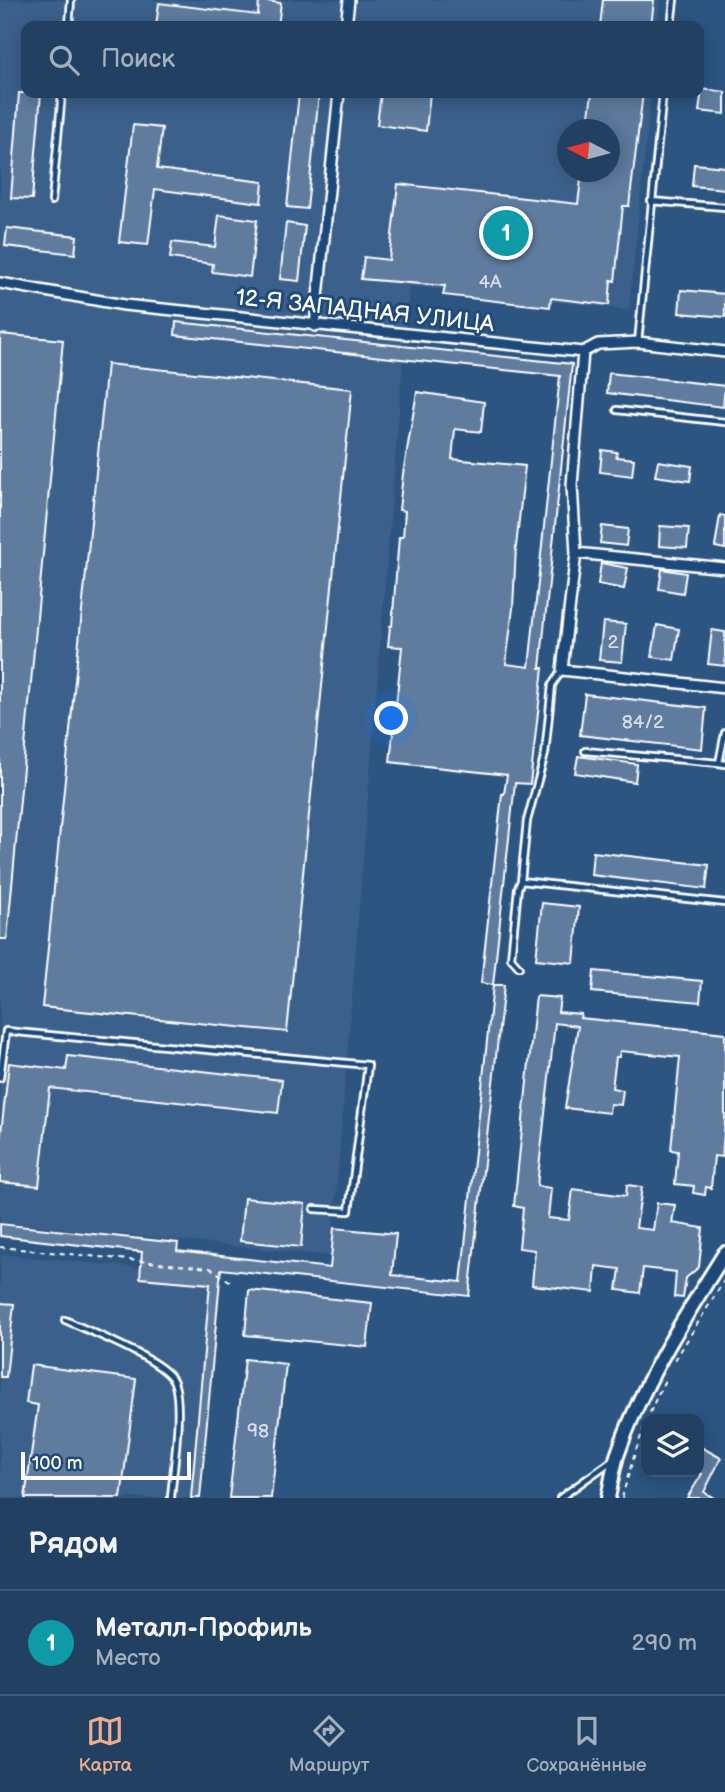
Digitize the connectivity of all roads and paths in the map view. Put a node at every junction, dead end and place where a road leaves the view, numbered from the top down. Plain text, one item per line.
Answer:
1 (71, 0) edge
2 (348, 0) edge
3 (674, 0) edge
4 (69, 21) edge
5 (346, 21) edge
6 (672, 21) edge
7 (62, 98) edge
8 (338, 98) edge
9 (662, 98) edge
10 (52, 201) dead end
11 (651, 201) junction
12 (725, 207) edge
13 (0, 283) edge
14 (315, 326) junction
15 (638, 342) junction
16 (583, 352) junction
17 (725, 352) edge
18 (617, 410) dead end
19 (725, 422) edge
20 (576, 553) junction
21 (725, 568) edge
22 (562, 670) junction
23 (725, 688) edge
24 (725, 733) edge
25 (585, 751) dead end
26 (722, 764) edge
27 (521, 880) junction
28 (725, 903) edge
29 (519, 967) dead end
30 (0, 1078) edge
31 (314, 1209) dead end
32 (0, 1247) edge
33 (725, 1253) edge
34 (725, 1279) edge
35 (234, 1284) dead end
36 (65, 1320) dead end
37 (671, 1367) dead end
38 (666, 1377) dead end
39 (617, 1458) junction
40 (171, 1498) edge
41 (559, 1498) edge
42 (608, 1498) edge
43 (622, 1498) edge

1 - 4 lane
2 - 5 street
3 - 6 lane
7 - 10 lane
8 - 14 street
9 - 11 lane
11 - 12 lane
11 - 15 lane
13 - 14 street, 12-Я ЗАПАДНАЯ УЛИЦА
14 - 16 street, 12-Я ЗАПАДНАЯ УЛИЦА
15 - 16 street, 12-Я ЗАПАДНАЯ УЛИЦА
15 - 17 street, 12-Я ЗАПАДНАЯ УЛИЦА
16 - 20 street
18 - 19 lane
20 - 21 street
20 - 22 street
22 - 23 street
22 - 27 lane
24 - 26 lane
25 - 26 lane
27 - 28 lane
27 - 29 lane
30 - 31 lane
32 - 35 path
33 - 39 street
34 - 37 path
36 - 40 lane
38 - 43 path
39 - 41 lane
39 - 42 street

